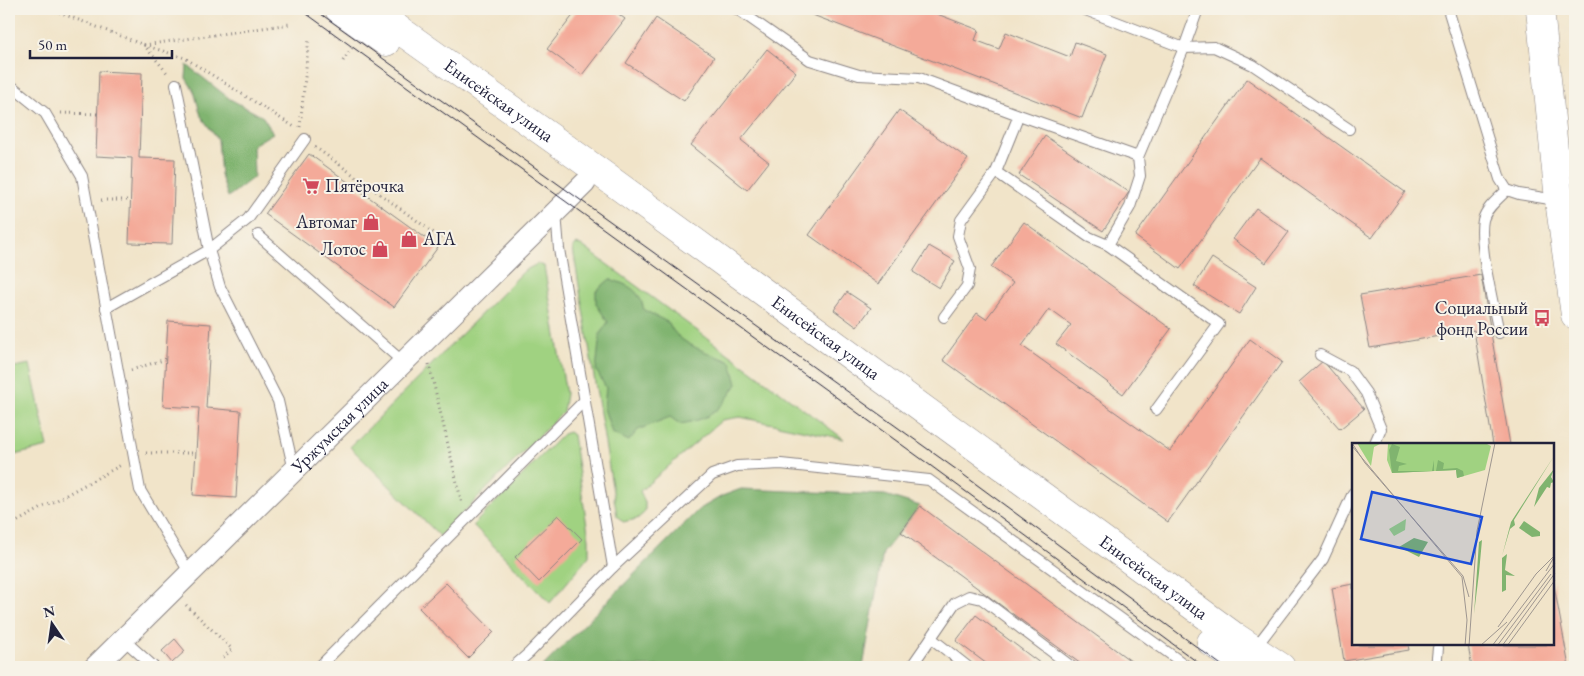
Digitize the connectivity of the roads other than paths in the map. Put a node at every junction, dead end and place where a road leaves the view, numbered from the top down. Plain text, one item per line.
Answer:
1 (339, 9) edge
2 (370, 9) edge
3 (737, 9) edge
4 (1083, 9) edge
5 (1198, 9) edge
6 (1448, 9) edge
7 (1540, 9) edge
8 (1184, 48) junction
9 (9, 84) edge
10 (176, 84) road end
11 (1019, 115) junction
12 (1349, 128) dead end
13 (305, 139) road end
14 (1138, 156) junction
15 (996, 172) junction
16 (586, 183) junction
17 (1507, 190) junction
18 (1559, 200) junction
19 (556, 212) junction
20 (258, 235) dead end
21 (1108, 245) junction
22 (209, 250) junction
23 (106, 308) junction
24 (1575, 315) edge
25 (944, 317) dead end
26 (1499, 333) dead end
27 (1320, 355) dead end
28 (403, 362) junction
29 (585, 400) junction
30 (1156, 410) dead end
31 (1376, 443) edge
32 (292, 462) dead end
33 (1352, 495) edge
34 (613, 567) junction
35 (189, 572) junction
36 (931, 638) junction
37 (123, 639) junction
38 (1438, 648) dead end
39 (1250, 658) edge
40 (94, 667) edge
41 (154, 667) edge
42 (319, 667) edge
43 (513, 667) edge
44 (911, 667) edge
45 (968, 667) edge
46 (1072, 667) edge
47 (1188, 667) edge
48 (1281, 667) edge
49 (1436, 667) edge

1 - 16 main road, Енисейская улица
2 - 39 main road, Енисейская улица
3 - 11 lane
4 - 8 lane
5 - 8 lane
6 - 17 lane
7 - 18 main road
8 - 12 lane
8 - 14 lane
9 - 23 lane
10 - 22 lane
11 - 14 lane
11 - 15 lane
13 - 22 lane
14 - 21 lane
15 - 21 lane
15 - 25 lane
16 - 19 street, Уржумская улица
16 - 39 main road, Енисейская улица
17 - 18 lane
17 - 26 lane
18 - 24 main road
19 - 28 street, Уржумская улица
19 - 29 lane
20 - 28 lane
21 - 30 lane
22 - 23 lane
22 - 32 lane
23 - 35 lane
27 - 31 lane
28 - 35 street, Уржумская улица
29 - 34 lane
29 - 42 lane
33 - 39 lane
34 - 43 lane
34 - 47 lane
35 - 37 street, Уржумская улица
36 - 44 lane
36 - 45 lane
36 - 46 lane
37 - 40 street, Уржумская улица
37 - 41 lane
38 - 49 lane
39 - 48 main road, Енисейская улица

